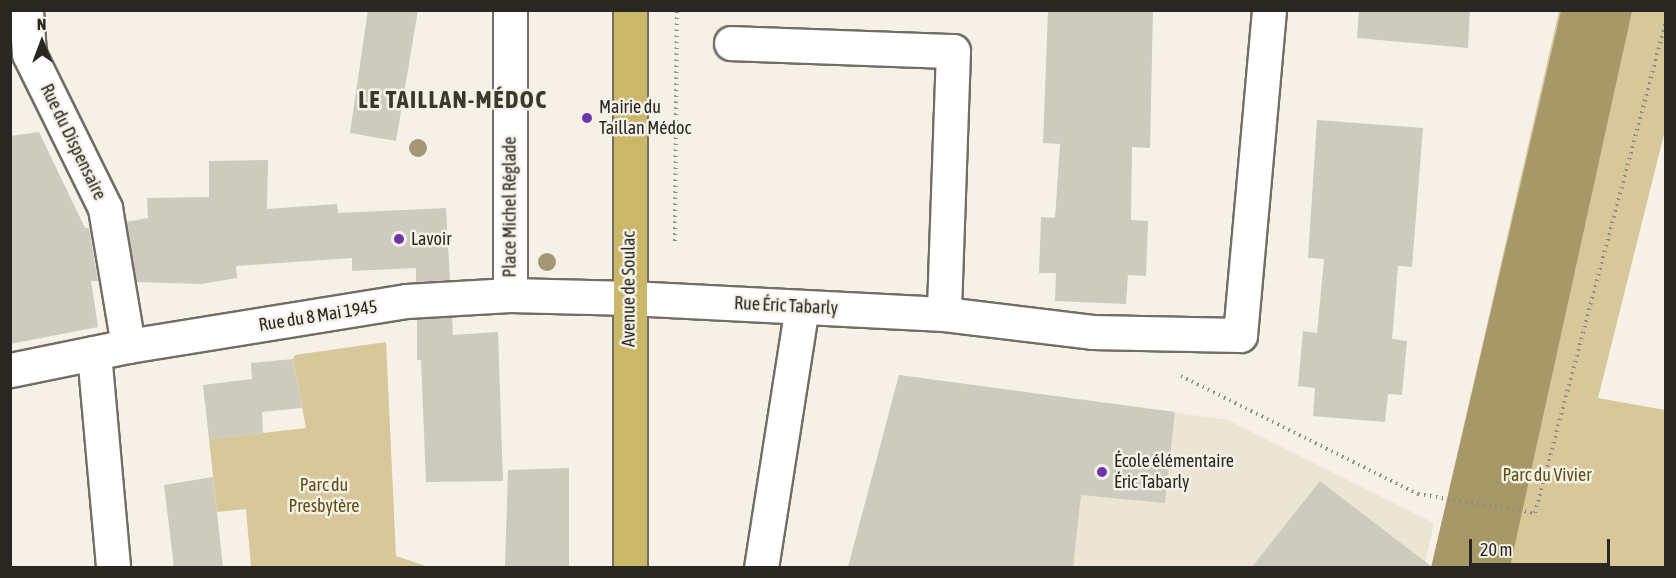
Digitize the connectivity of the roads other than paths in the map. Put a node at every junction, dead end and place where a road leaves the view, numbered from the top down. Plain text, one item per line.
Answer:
1 (26, 10) edge
2 (510, 10) edge
3 (630, 10) edge
4 (1269, 10) edge
5 (731, 43) dead end
6 (510, 295) junction
7 (629, 298) junction
8 (802, 307) junction
9 (944, 314) junction
10 (128, 346) junction
11 (94, 353) junction
12 (10, 370) edge
13 (113, 567) edge
14 (630, 567) edge
15 (761, 567) edge

1 - 10 street, Rue du Dispensaire
2 - 6 street, Place Michel Réglade
3 - 7 main road, Avenue de Soulac
4 - 9 street, Rue Éric Tabarly
5 - 9 street
6 - 7 street, Rue du 8 Mai 1945
6 - 10 street, Rue du 8 Mai 1945
7 - 8 street, Rue Éric Tabarly
7 - 14 main road, Avenue de Soulac
8 - 9 street, Rue Éric Tabarly
8 - 15 street
10 - 11 street, Rue du 8 Mai 1945
11 - 12 street, Rue du 8 Mai 1945
11 - 13 street

